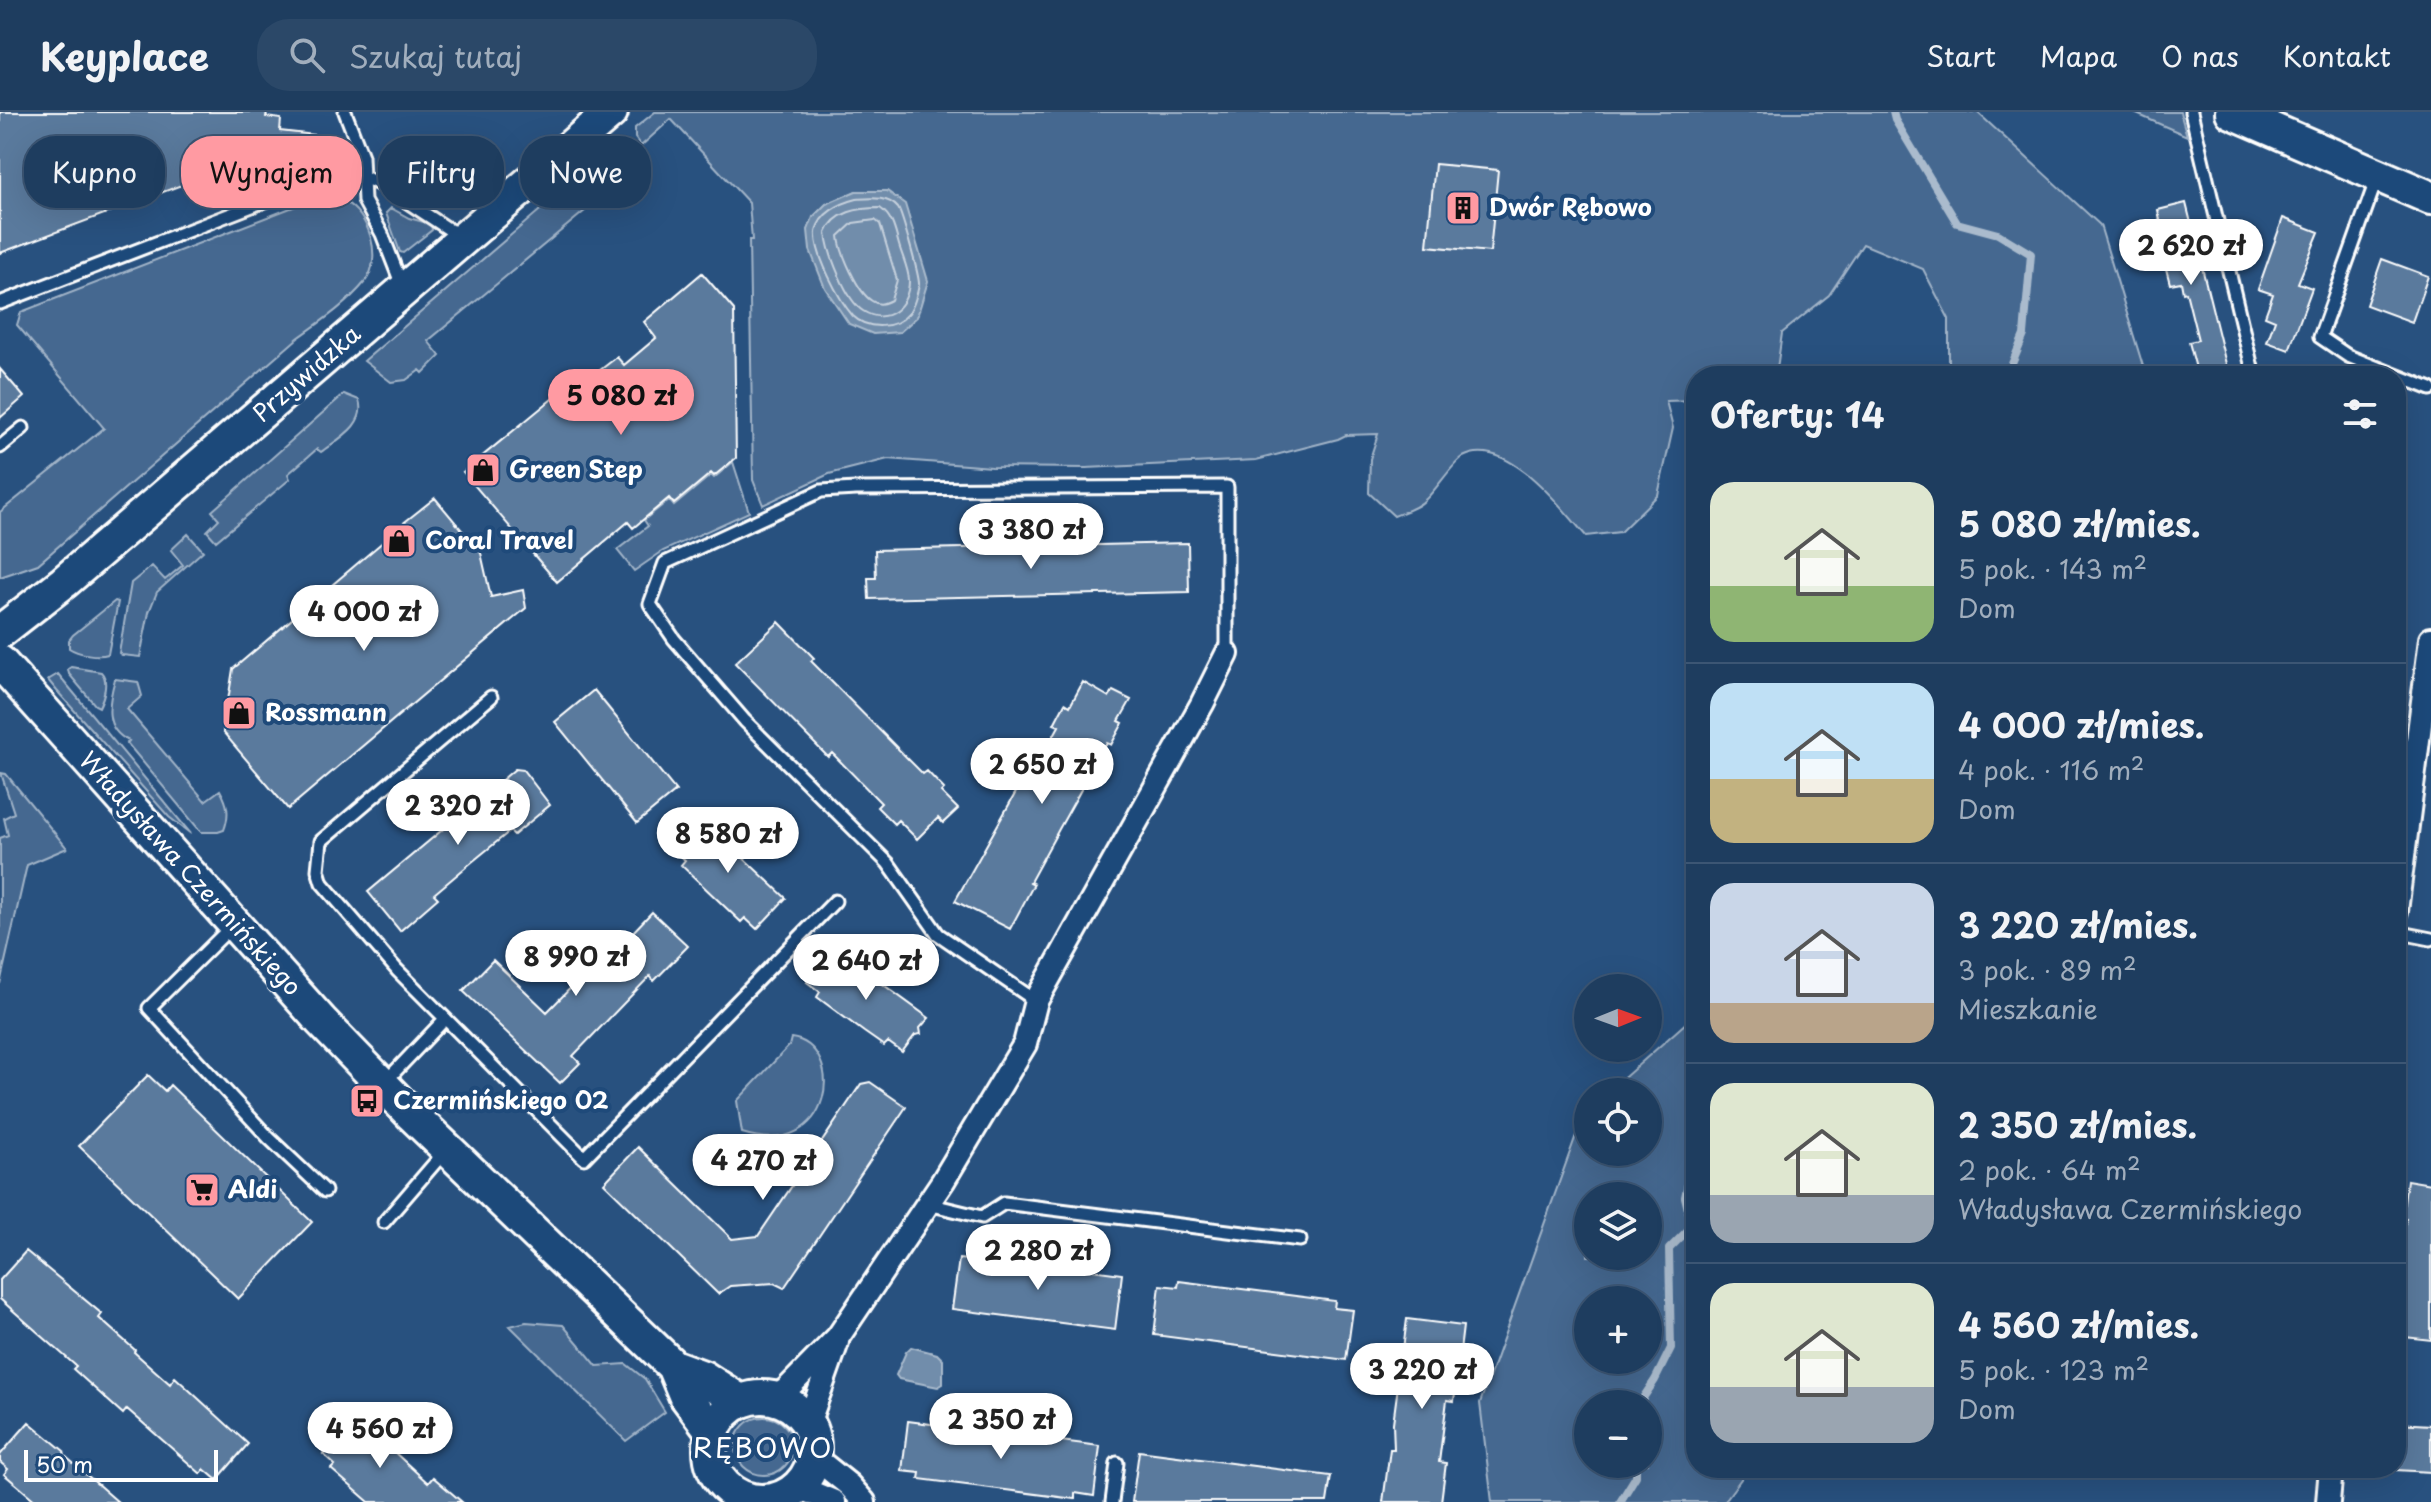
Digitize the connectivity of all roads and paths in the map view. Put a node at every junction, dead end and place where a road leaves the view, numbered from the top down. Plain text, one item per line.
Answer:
1 (345, 112) edge
2 (611, 112) edge
3 (2191, 112) edge
4 (2232, 112) edge
5 (2270, 120) edge
6 (354, 136) edge
7 (2378, 175) junction
8 (362, 176) joint
9 (2431, 198) edge
10 (247, 208) edge
11 (463, 238) junction
12 (404, 289) junction
13 (0, 303) edge
14 (2252, 366) edge
15 (2373, 366) edge
16 (2406, 379) edge
17 (2431, 389) edge
18 (23, 428) dead end
19 (0, 447) edge
20 (0, 632) edge
21 (2431, 639) edge
22 (1227, 654) joint
23 (0, 662) edge
24 (491, 697) dead end
25 (2406, 833) edge
26 (835, 901) dead end
27 (234, 925) junction
28 (2406, 934) edge
29 (2431, 939) edge
30 (1036, 1001) junction
31 (445, 1019) junction
32 (383, 1084) junction
33 (447, 1149) junction
34 (325, 1191) dead end
35 (928, 1204) junction
36 (384, 1222) dead end
37 (1300, 1240) dead end
38 (838, 1337) junction
39 (673, 1366) junction
40 (775, 1398) junction
41 (740, 1401) junction
42 (808, 1424) junction
43 (712, 1431) junction
44 (814, 1457) junction
45 (1117, 1463) dead end
46 (2330, 1478) edge
47 (798, 1487) junction
48 (716, 1492) edge
49 (751, 1501) edge
50 (834, 1502) edge
51 (864, 1502) edge
52 (1112, 1502) edge
53 (2328, 1502) edge

1 - 6 lane
2 - 11 street, Przywidzka
3 - 14 lane
4 - 5 street
5 - 7 street
7 - 9 street
7 - 15 lane
8 - 11 lane
8 - 12 lane
10 - 13 lane
11 - 12 street, Przywidzka
12 - 20 street, Przywidzka
16 - 17 lane
18 - 19 lane
21 - 25 street
22 - 30 street
22 - 30 lane
23 - 27 street, Władysława Czermińskiego
24 - 31 lane
26 - 31 lane
27 - 32 street, Władysława Czermińskiego
27 - 34 lane
28 - 29 lane
30 - 35 street
31 - 32 lane
32 - 33 street, Władysława Czermińskiego
33 - 36 lane
33 - 39 street, Władysława Czermińskiego
35 - 37 lane
35 - 38 street
38 - 40 street
38 - 42 street
39 - 41 street, Władysława Czermińskiego
39 - 43 street, Władysława Czermińskiego
40 - 41 street
40 - 42 street
41 - 43 street
42 - 44 street
43 - 48 street
44 - 47 street
44 - 51 street
45 - 52 lane
46 - 53 street
47 - 49 street
47 - 50 street
48 - 49 street

